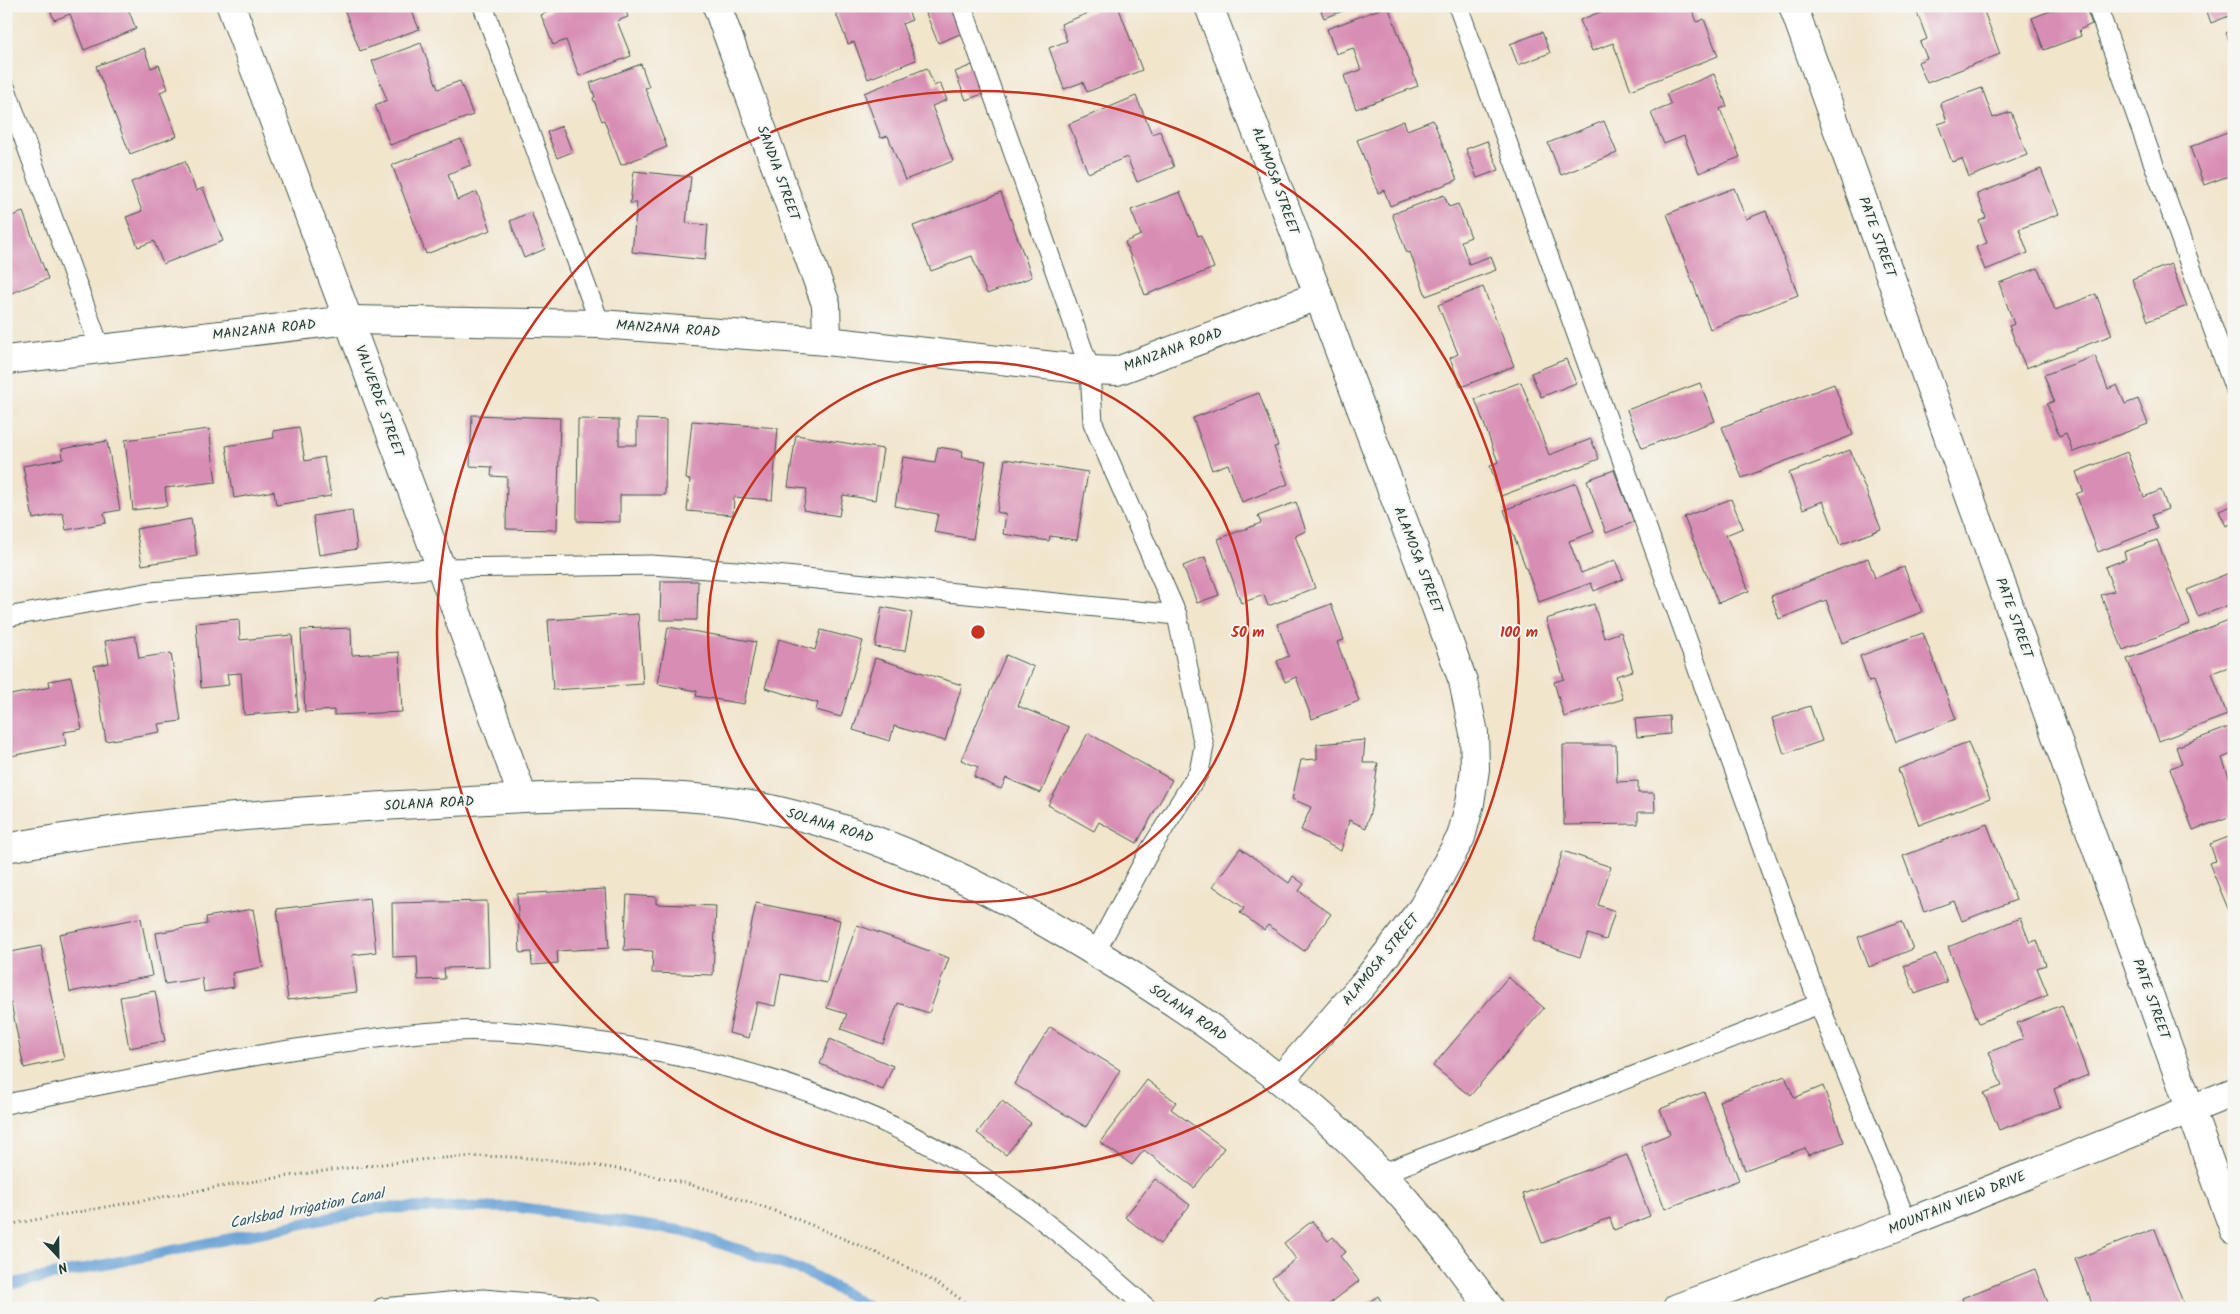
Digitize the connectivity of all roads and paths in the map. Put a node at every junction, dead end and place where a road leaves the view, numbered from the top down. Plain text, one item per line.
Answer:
1 (231, 6) edge
2 (483, 6) edge
3 (717, 6) edge
4 (962, 6) edge
5 (1209, 6) edge
6 (1458, 6) edge
7 (1793, 6) edge
8 (2097, 6) edge
9 (6, 89) edge
10 (1318, 296) junction
11 (349, 320) junction
12 (600, 324) junction
13 (827, 341) junction
14 (100, 348) junction
15 (6, 360) edge
16 (1090, 370) junction
17 (2234, 387) edge
18 (441, 568) junction
19 (1177, 615) junction
20 (6, 617) edge
21 (523, 798) junction
22 (6, 848) edge
23 (1095, 952) junction
24 (1819, 1004) junction
25 (1280, 1080) junction
26 (2234, 1092) edge
27 (6, 1104) edge
28 (2190, 1110) junction
29 (1382, 1174) junction
30 (1907, 1223) junction
31 (6, 1226) edge
32 (2234, 1230) edge
33 (382, 1308) edge
34 (591, 1308) edge
35 (972, 1308) edge
36 (1147, 1308) edge
37 (1490, 1308) edge
38 (1677, 1308) edge

1 - 11 street, VALVERDE STREET
2 - 12 lane
3 - 13 street, SANDIA STREET
4 - 16 lane
5 - 10 street, ALAMOSA STREET
6 - 24 lane
7 - 28 street, PATE STREET
8 - 17 lane
9 - 14 lane
10 - 16 street, MANZANA ROAD
10 - 25 street, ALAMOSA STREET
11 - 12 street, MANZANA ROAD
11 - 14 street, MANZANA ROAD
11 - 18 street, VALVERDE STREET
12 - 13 street, MANZANA ROAD
13 - 16 street, MANZANA ROAD
14 - 15 street, MANZANA ROAD
16 - 19 lane
18 - 19 lane
18 - 20 lane
18 - 21 street, VALVERDE STREET
19 - 23 lane
21 - 22 street, SOLANA ROAD
21 - 23 street, SOLANA ROAD
23 - 25 street, SOLANA ROAD
24 - 29 lane
24 - 30 lane
25 - 29 street, SOLANA ROAD
26 - 28 street, MOUNTAIN VIEW DRIVE
27 - 36 lane
28 - 30 street, MOUNTAIN VIEW DRIVE
28 - 32 street, PATE STREET
29 - 37 street, SOLANA ROAD
30 - 38 street, MOUNTAIN VIEW DRIVE
31 - 35 path
33 - 34 lane

